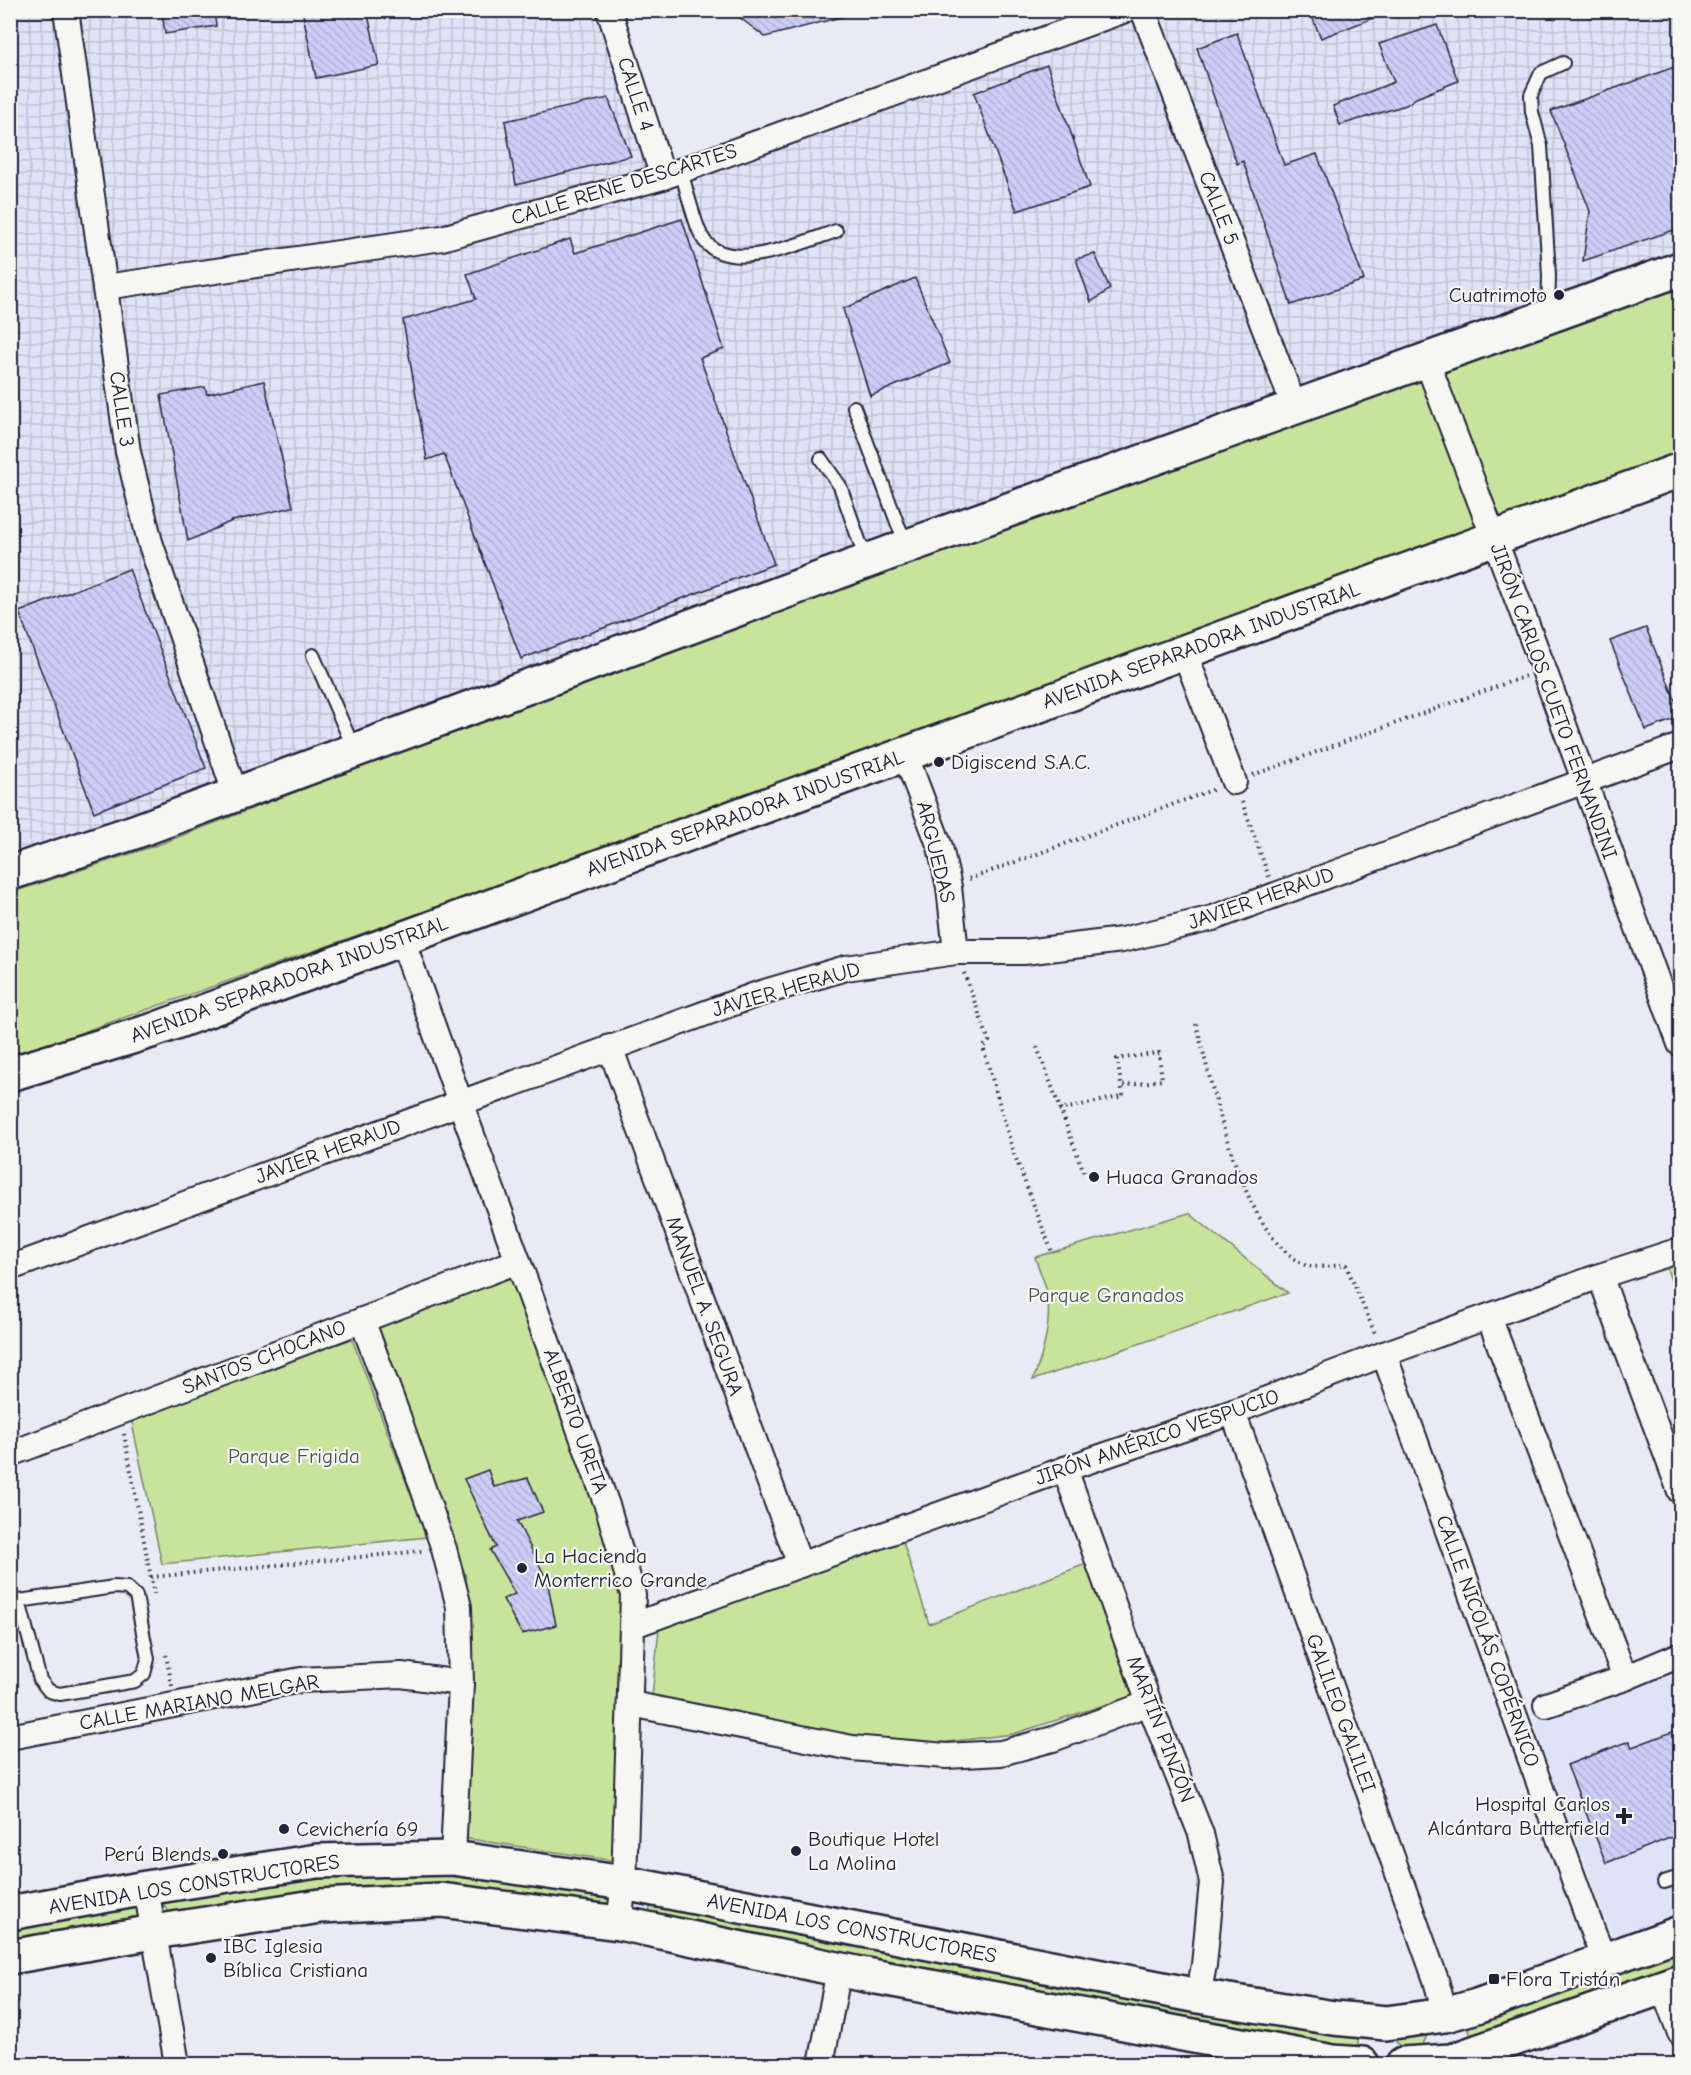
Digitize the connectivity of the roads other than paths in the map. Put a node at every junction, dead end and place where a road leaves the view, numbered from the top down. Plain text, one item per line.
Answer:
1 (66, 10) edge
2 (609, 10) edge
3 (1125, 10) edge
4 (1143, 10) edge
5 (1563, 63) dead end
6 (672, 174) junction
7 (836, 231) dead end
8 (1680, 268) edge
9 (105, 287) junction
10 (1548, 315) junction
11 (1426, 359) junction
12 (1294, 406) junction
13 (854, 407) dead end
14 (821, 459) dead end
15 (1680, 470) edge
16 (1494, 540) junction
17 (908, 546) junction
18 (867, 561) junction
19 (1184, 651) junction
20 (314, 656) dead end
21 (1680, 746) edge
22 (354, 750) junction
23 (905, 754) junction
24 (1583, 781) junction
25 (1234, 782) road end
26 (236, 793) junction
27 (10, 873) edge
28 (402, 939) junction
29 (956, 952) junction
30 (1680, 1044) edge
31 (610, 1047) junction
32 (10, 1074) edge
33 (460, 1102) junction
34 (1680, 1250) edge
35 (518, 1261) junction
36 (10, 1268) edge
37 (1600, 1276) junction
38 (1489, 1317) junction
39 (362, 1320) junction
40 (1384, 1354) junction
41 (1233, 1412) junction
42 (10, 1454) edge
43 (1065, 1469) junction
44 (1680, 1491) edge
45 (800, 1565) junction
46 (15, 1602) edge
47 (634, 1625) junction
48 (1680, 1655) edge
49 (1625, 1678) junction
50 (461, 1683) junction
51 (1149, 1703) junction
52 (631, 1704) junction
53 (1546, 1705) dead end
54 (10, 1737) edge
55 (453, 1858) junction
56 (1680, 1877) edge
57 (1664, 1882) dead end
58 (624, 1883) junction
59 (146, 1888) junction
60 (10, 1913) edge
61 (619, 1923) junction
62 (154, 1932) junction
63 (1680, 1933) edge
64 (10, 1957) edge
65 (1605, 1961) junction
66 (839, 1970) junction
67 (1672, 1984) edge
68 (1198, 1996) junction
69 (1445, 2015) junction
70 (1386, 2023) junction
71 (1680, 2033) edge
72 (1451, 2063) edge
73 (177, 2064) edge
74 (821, 2064) edge
75 (1362, 2064) edge
76 (1390, 2064) edge
77 (1403, 2064) edge

1 - 9 street, CALLE 3
2 - 6 street, CALLE 4
3 - 6 street, CALLE RENE DESCARTES
4 - 12 street, CALLE 5
5 - 10 lane
6 - 7 lane
6 - 9 street, CALLE RENE DESCARTES
8 - 10 main road
9 - 26 street, CALLE 3
10 - 11 main road
11 - 12 main road
11 - 16 street, JIRÓN CARLOS CUETO FERNANDINI
12 - 17 main road
13 - 17 lane
14 - 18 lane
15 - 16 main road, AVENIDA SEPARADORA INDUSTRIAL
16 - 19 main road, AVENIDA SEPARADORA INDUSTRIAL
16 - 24 street, JIRÓN CARLOS CUETO FERNANDINI
17 - 18 main road
18 - 22 main road
19 - 23 main road, AVENIDA SEPARADORA INDUSTRIAL
19 - 25 street
20 - 22 lane
21 - 24 street, JAVIER HERAUD
22 - 26 main road
23 - 28 main road, AVENIDA SEPARADORA INDUSTRIAL
23 - 29 street, ARGUEDAS
24 - 29 street, JAVIER HERAUD
24 - 30 street, JIRÓN CARLOS CUETO FERNANDINI
26 - 27 main road
28 - 32 main road, AVENIDA SEPARADORA INDUSTRIAL
28 - 33 street, ALBERTO URETA
29 - 31 street, JAVIER HERAUD
31 - 33 street, JAVIER HERAUD
31 - 45 street, MANUEL A. SEGURA
33 - 35 street, ALBERTO URETA
33 - 36 street, JAVIER HERAUD
34 - 37 street, JIRÓN AMÉRICO VESPUCIO
35 - 39 street, SANTOS CHOCANO
35 - 47 street, ALBERTO URETA
37 - 38 street, JIRÓN AMÉRICO VESPUCIO
37 - 44 street
38 - 40 street, JIRÓN AMÉRICO VESPUCIO
38 - 49 street
39 - 42 street, SANTOS CHOCANO
39 - 50 street
40 - 41 street, JIRÓN AMÉRICO VESPUCIO
40 - 65 street, CALLE NICOLÁS COPÉRNICO
41 - 43 street, JIRÓN AMÉRICO VESPUCIO
41 - 69 street, GALILEO GALILEI
43 - 45 street, JIRÓN AMÉRICO VESPUCIO
43 - 51 street, MARTÍN PINZÓN
45 - 47 street, JIRÓN AMÉRICO VESPUCIO
46 - 46 lane
47 - 52 street, ALBERTO URETA
48 - 49 street
49 - 53 street
50 - 54 street, CALLE MARIANO MELGAR
50 - 55 street
51 - 52 street
51 - 68 street, MARTÍN PINZÓN
52 - 58 street, ALBERTO URETA
55 - 58 main road, AVENIDA LOS CONSTRUCTORES
55 - 59 main road, AVENIDA LOS CONSTRUCTORES
56 - 57 lane
58 - 61 street, ALBERTO URETA
58 - 68 main road, AVENIDA LOS CONSTRUCTORES
59 - 60 main road, AVENIDA LOS CONSTRUCTORES
59 - 62 street
61 - 62 main road, AVENIDA LOS CONSTRUCTORES
61 - 66 main road, AVENIDA LOS CONSTRUCTORES
62 - 64 main road, AVENIDA LOS CONSTRUCTORES
62 - 73 street
63 - 65 main road, AVENIDA LOS CONSTRUCTORES
65 - 69 main road, AVENIDA LOS CONSTRUCTORES
66 - 74 street
66 - 75 main road, AVENIDA LOS CONSTRUCTORES
67 - 71 street
67 - 72 main road
68 - 70 main road, AVENIDA LOS CONSTRUCTORES
69 - 70 main road, AVENIDA LOS CONSTRUCTORES
69 - 72 main road
70 - 76 main road
72 - 77 main road

